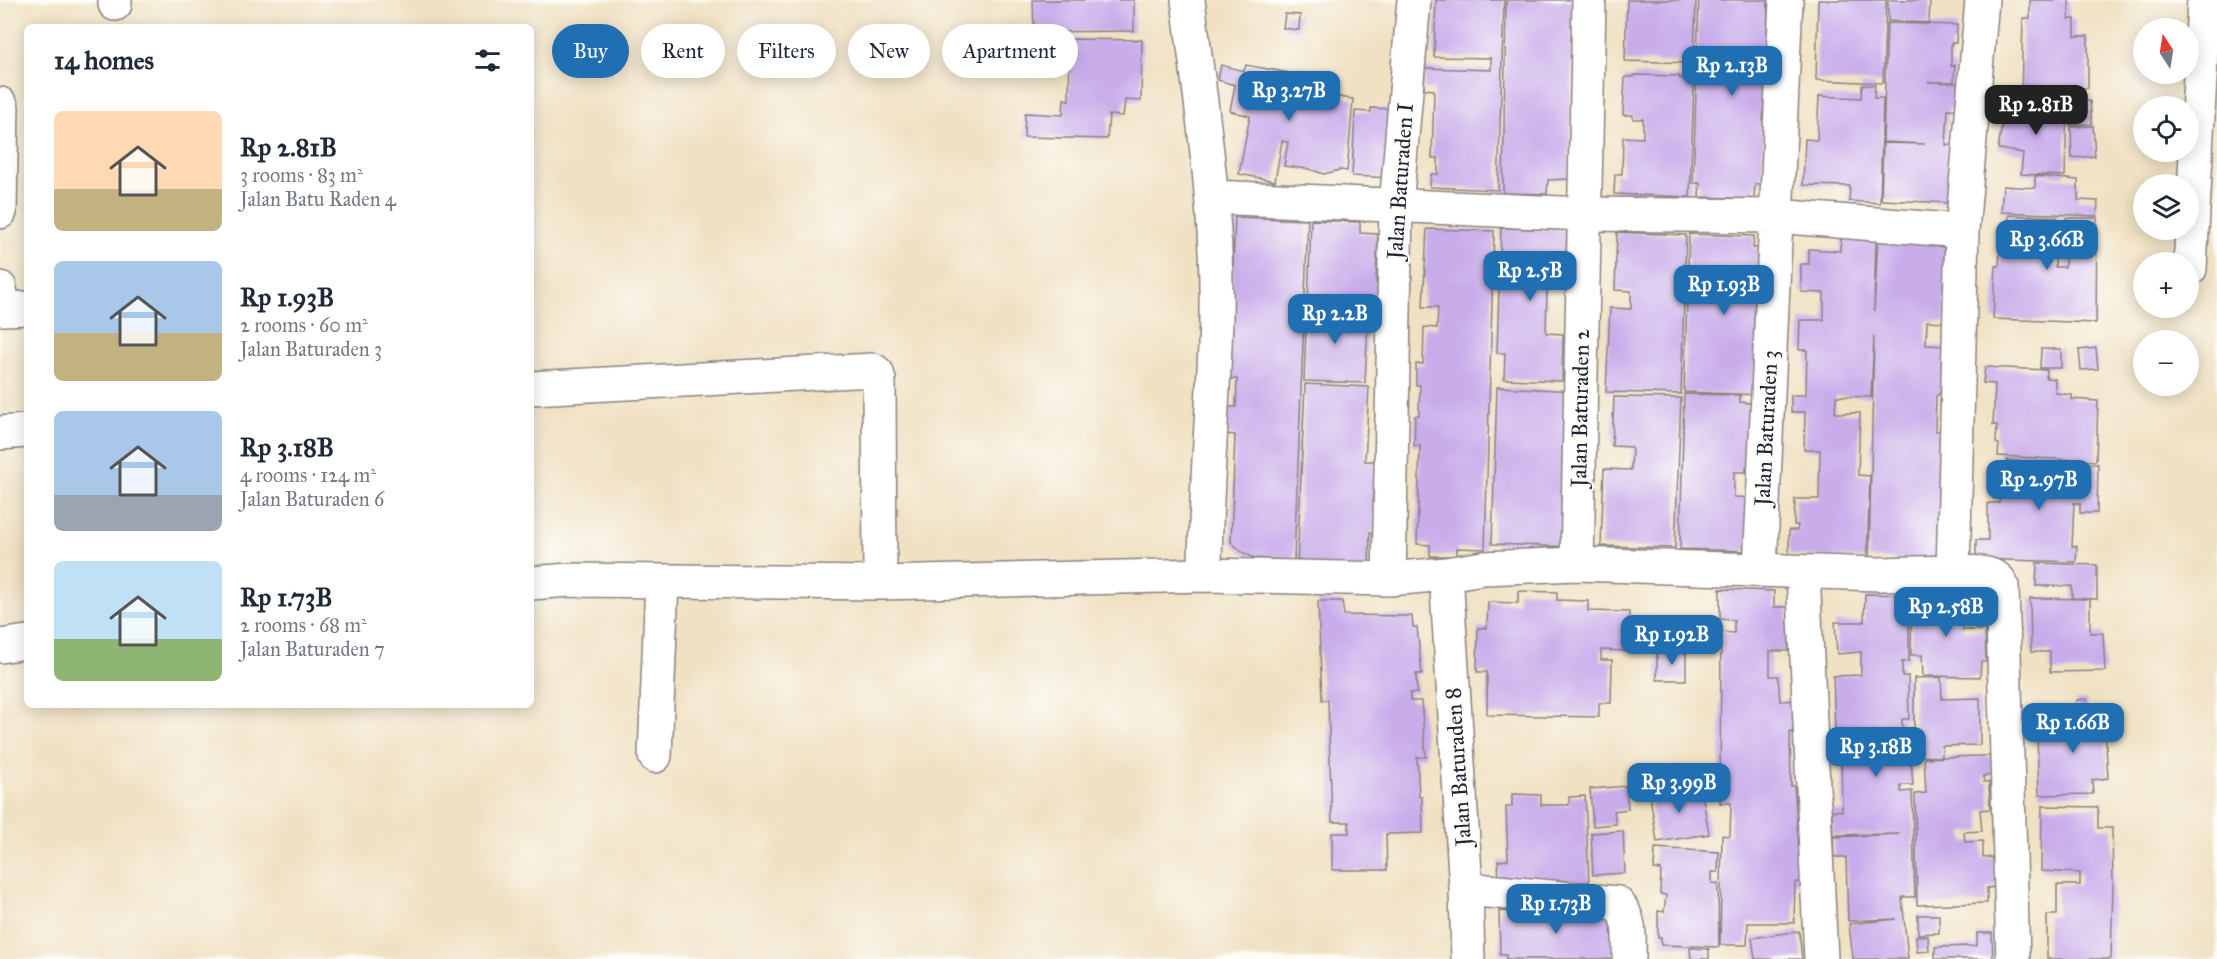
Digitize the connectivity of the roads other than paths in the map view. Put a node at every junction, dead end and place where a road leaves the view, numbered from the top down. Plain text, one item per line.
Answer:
1 (1188, 0) edge
2 (1414, 0) edge
3 (1589, 0) edge
4 (1786, 0) edge
5 (1982, 0) edge
6 (2204, 0) edge
7 (0, 104) edge
8 (1213, 197) junction
9 (1396, 206) junction
10 (0, 212) edge
11 (1584, 214) junction
12 (1776, 216) junction
13 (1962, 231) junction
14 (2191, 252) edge
15 (534, 388) edge
16 (24, 431) edge
17 (0, 433) edge
18 (1577, 564) junction
19 (1760, 569) junction
20 (1803, 572) junction
21 (1953, 572) junction
22 (1446, 574) junction
23 (1205, 575) junction
24 (1389, 579) junction
25 (662, 581) junction
26 (534, 583) edge
27 (880, 584) junction
28 (24, 642) edge
29 (0, 646) edge
30 (655, 756) dead end
31 (1466, 889) junction
32 (1468, 959) edge
33 (1629, 959) edge
34 (1821, 959) edge
35 (2013, 959) edge

1 - 8 street
2 - 9 street, Jalan Baturaden I
3 - 11 street, Jalan Baturaden 2
4 - 12 street, Jalan Baturaden 3
5 - 13 street
6 - 14 street
7 - 10 street
8 - 9 street
8 - 23 street
9 - 11 street
9 - 24 street, Jalan Baturaden I
11 - 12 street
11 - 18 street, Jalan Baturaden 2
12 - 13 street
12 - 19 street, Jalan Baturaden 3
13 - 21 street
15 - 27 street
16 - 17 street
18 - 19 street
18 - 22 street
19 - 20 street
20 - 21 street
20 - 34 street
21 - 35 street
22 - 24 street
22 - 31 street, Jalan Baturaden 8
23 - 24 street
23 - 27 street
25 - 26 street
25 - 27 street
25 - 30 street
28 - 29 street
31 - 32 street, Jalan Baturaden 8
31 - 33 street

